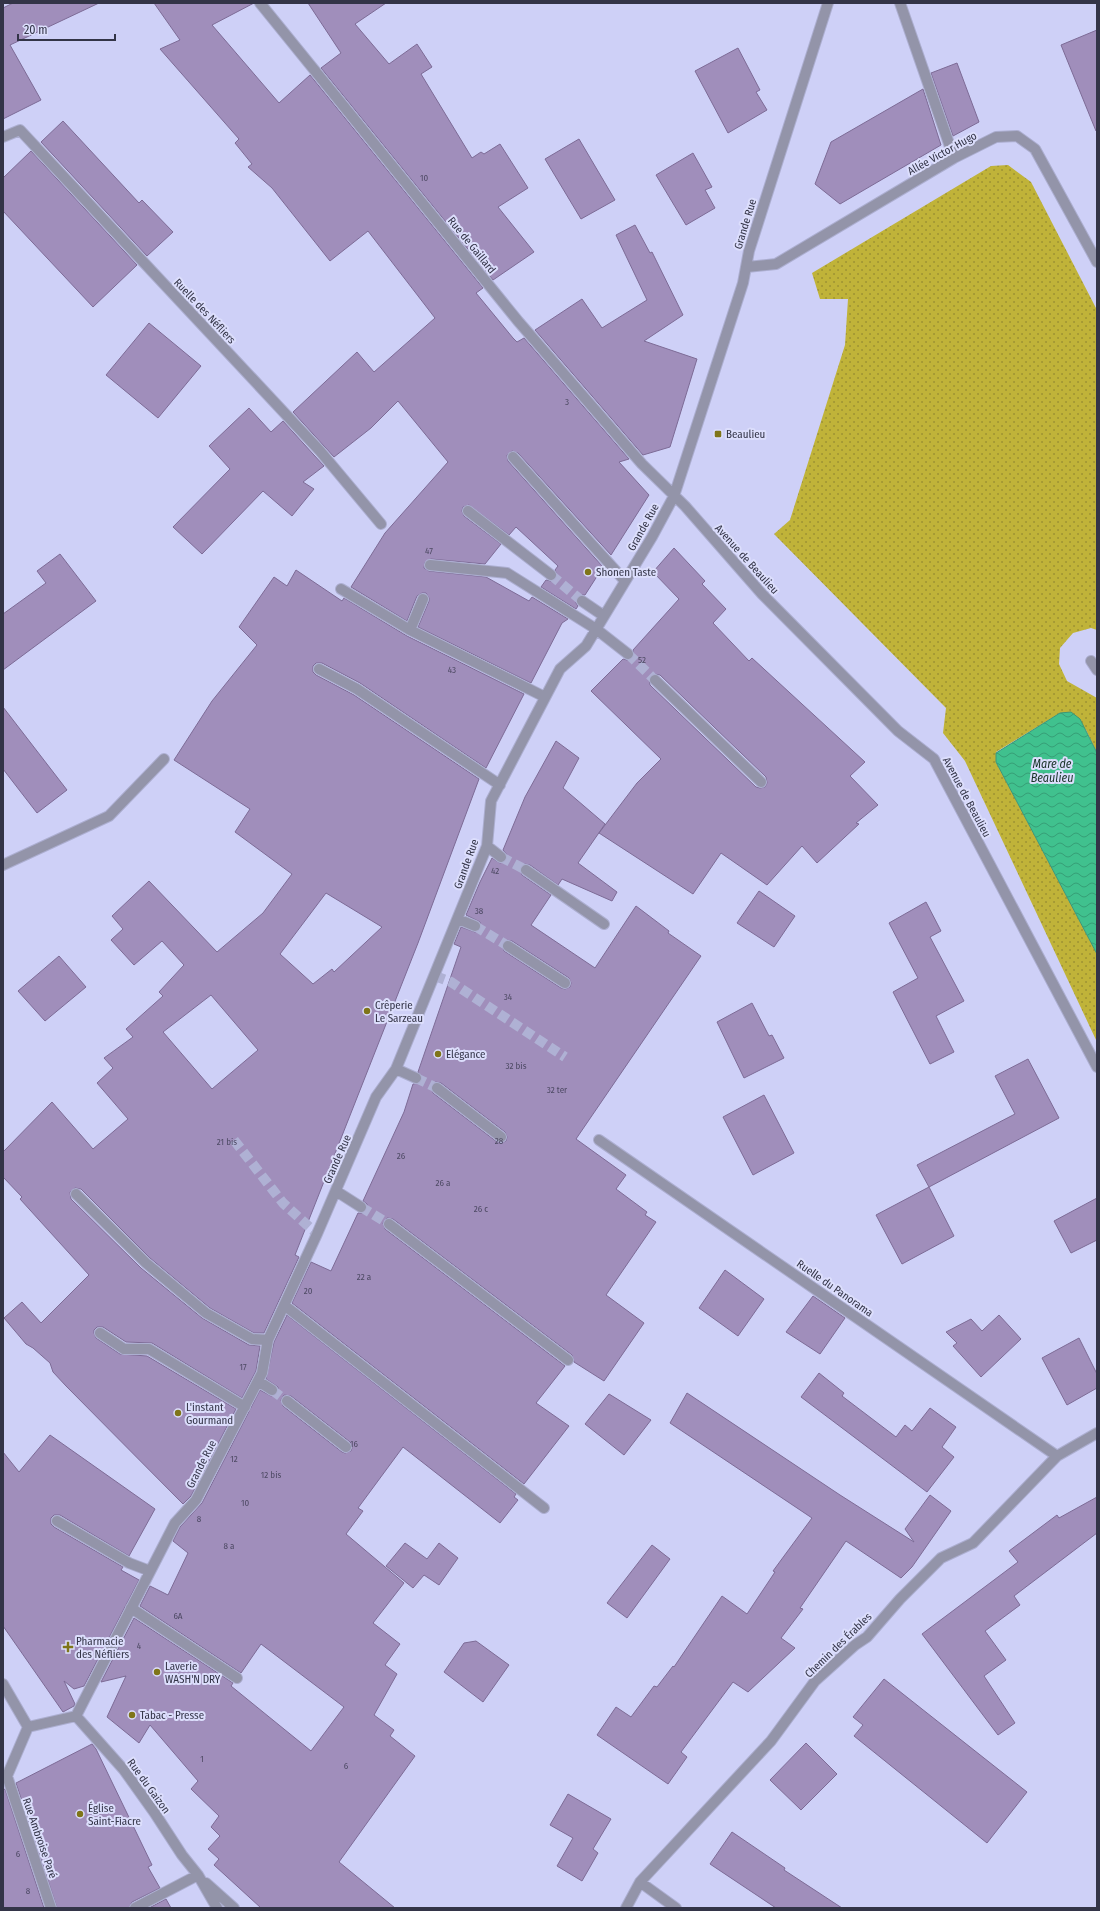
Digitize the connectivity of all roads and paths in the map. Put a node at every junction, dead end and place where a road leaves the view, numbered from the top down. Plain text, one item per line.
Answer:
1 (260, 3) edge
2 (828, 3) edge
3 (900, 3) edge
4 (3, 137) edge
5 (954, 158) junction
6 (1097, 262) edge
7 (747, 267) junction
8 (513, 457) dead end
9 (674, 496) junction
10 (468, 511) dead end
11 (381, 524) dead end
12 (430, 565) dead end
13 (551, 574) tunnel mouth
14 (626, 581) junction
15 (341, 589) dead end
16 (423, 600) dead end
17 (582, 601) tunnel mouth
18 (604, 616) junction
19 (596, 629) junction
20 (410, 630) junction
21 (628, 654) tunnel mouth
22 (1091, 661) dead end
23 (319, 669) dead end
24 (1097, 670) edge
25 (655, 680) tunnel mouth
26 (545, 697) junction
27 (164, 759) dead end
28 (762, 782) dead end
29 (500, 785) junction
30 (488, 846) junction
31 (501, 857) tunnel mouth
32 (3, 865) edge
33 (526, 870) tunnel mouth
34 (458, 919) junction
35 (604, 924) dead end
36 (476, 926) tunnel mouth
37 (508, 946) tunnel mouth
38 (565, 983) dead end
39 (1097, 1067) edge
40 (396, 1069) junction
41 (416, 1078) tunnel mouth
42 (437, 1088) tunnel mouth
43 (501, 1137) dead end
44 (598, 1140) dead end
45 (336, 1191) junction
46 (76, 1194) dead end
47 (361, 1206) tunnel mouth
48 (389, 1224) tunnel mouth
49 (284, 1305) junction
50 (100, 1333) dead end
51 (268, 1340) junction
52 (568, 1360) dead end
53 (258, 1381) junction
54 (272, 1390) tunnel mouth
55 (287, 1401) tunnel mouth
56 (244, 1407) junction
57 (1097, 1433) edge
58 (346, 1447) dead end
59 (1057, 1456) junction
60 (544, 1508) dead end
61 (57, 1520) dead end
62 (150, 1571) junction
63 (131, 1608) junction
64 (237, 1678) dead end
65 (3, 1684) edge
66 (76, 1716) junction
67 (28, 1727) junction
68 (198, 1875) junction
69 (640, 1882) junction
70 (51, 1908) edge
71 (135, 1908) edge
72 (217, 1908) edge
73 (234, 1908) edge
74 (626, 1908) edge
75 (676, 1908) edge

1 - 9 street, Rue de Gaillard
2 - 7 street, Grande Rue
3 - 5 street
4 - 11 street, Ruelle des Néfliers
5 - 6 street, Allée Victor Hugo
5 - 7 street, Allée Victor Hugo
7 - 9 street, Grande Rue
8 - 14 street
9 - 14 street, Grande Rue
9 - 39 street, Avenue de Beaulieu
10 - 13 street
12 - 19 street
14 - 18 street, Grande Rue
15 - 20 street
16 - 20 street
17 - 18 street
18 - 19 street, Grande Rue
19 - 21 street
19 - 26 street, Grande Rue
20 - 26 street
22 - 24 street
23 - 29 street
25 - 28 street
26 - 29 street, Grande Rue
27 - 32 street
29 - 30 street, Grande Rue
30 - 31 street
30 - 34 street, Grande Rue
33 - 35 street
34 - 36 street
34 - 40 street, Grande Rue
37 - 38 street
40 - 41 street
40 - 45 street, Grande Rue
42 - 43 street
44 - 59 street, Ruelle du Panorama
45 - 47 street
45 - 49 street, Grande Rue
46 - 51 street
48 - 52 street
49 - 51 street, Grande Rue
49 - 60 street
50 - 56 street
51 - 53 street, Grande Rue
53 - 54 street
53 - 56 street, Grande Rue
55 - 58 street
56 - 62 street, Grande Rue
57 - 59 street, Chemin des Érables
59 - 69 street, Chemin des Érables
61 - 62 street
62 - 63 street, Grande Rue
63 - 64 street
63 - 66 street, Grande Rue
65 - 67 street
66 - 67 street
66 - 68 street, Rue du Gaizon
67 - 70 street, Rue Ambroise Paré
68 - 71 street
68 - 72 street, Rue du Gaizon
68 - 73 street, Rue du Gaizon
69 - 74 street, Chemin des Érables
69 - 75 street

